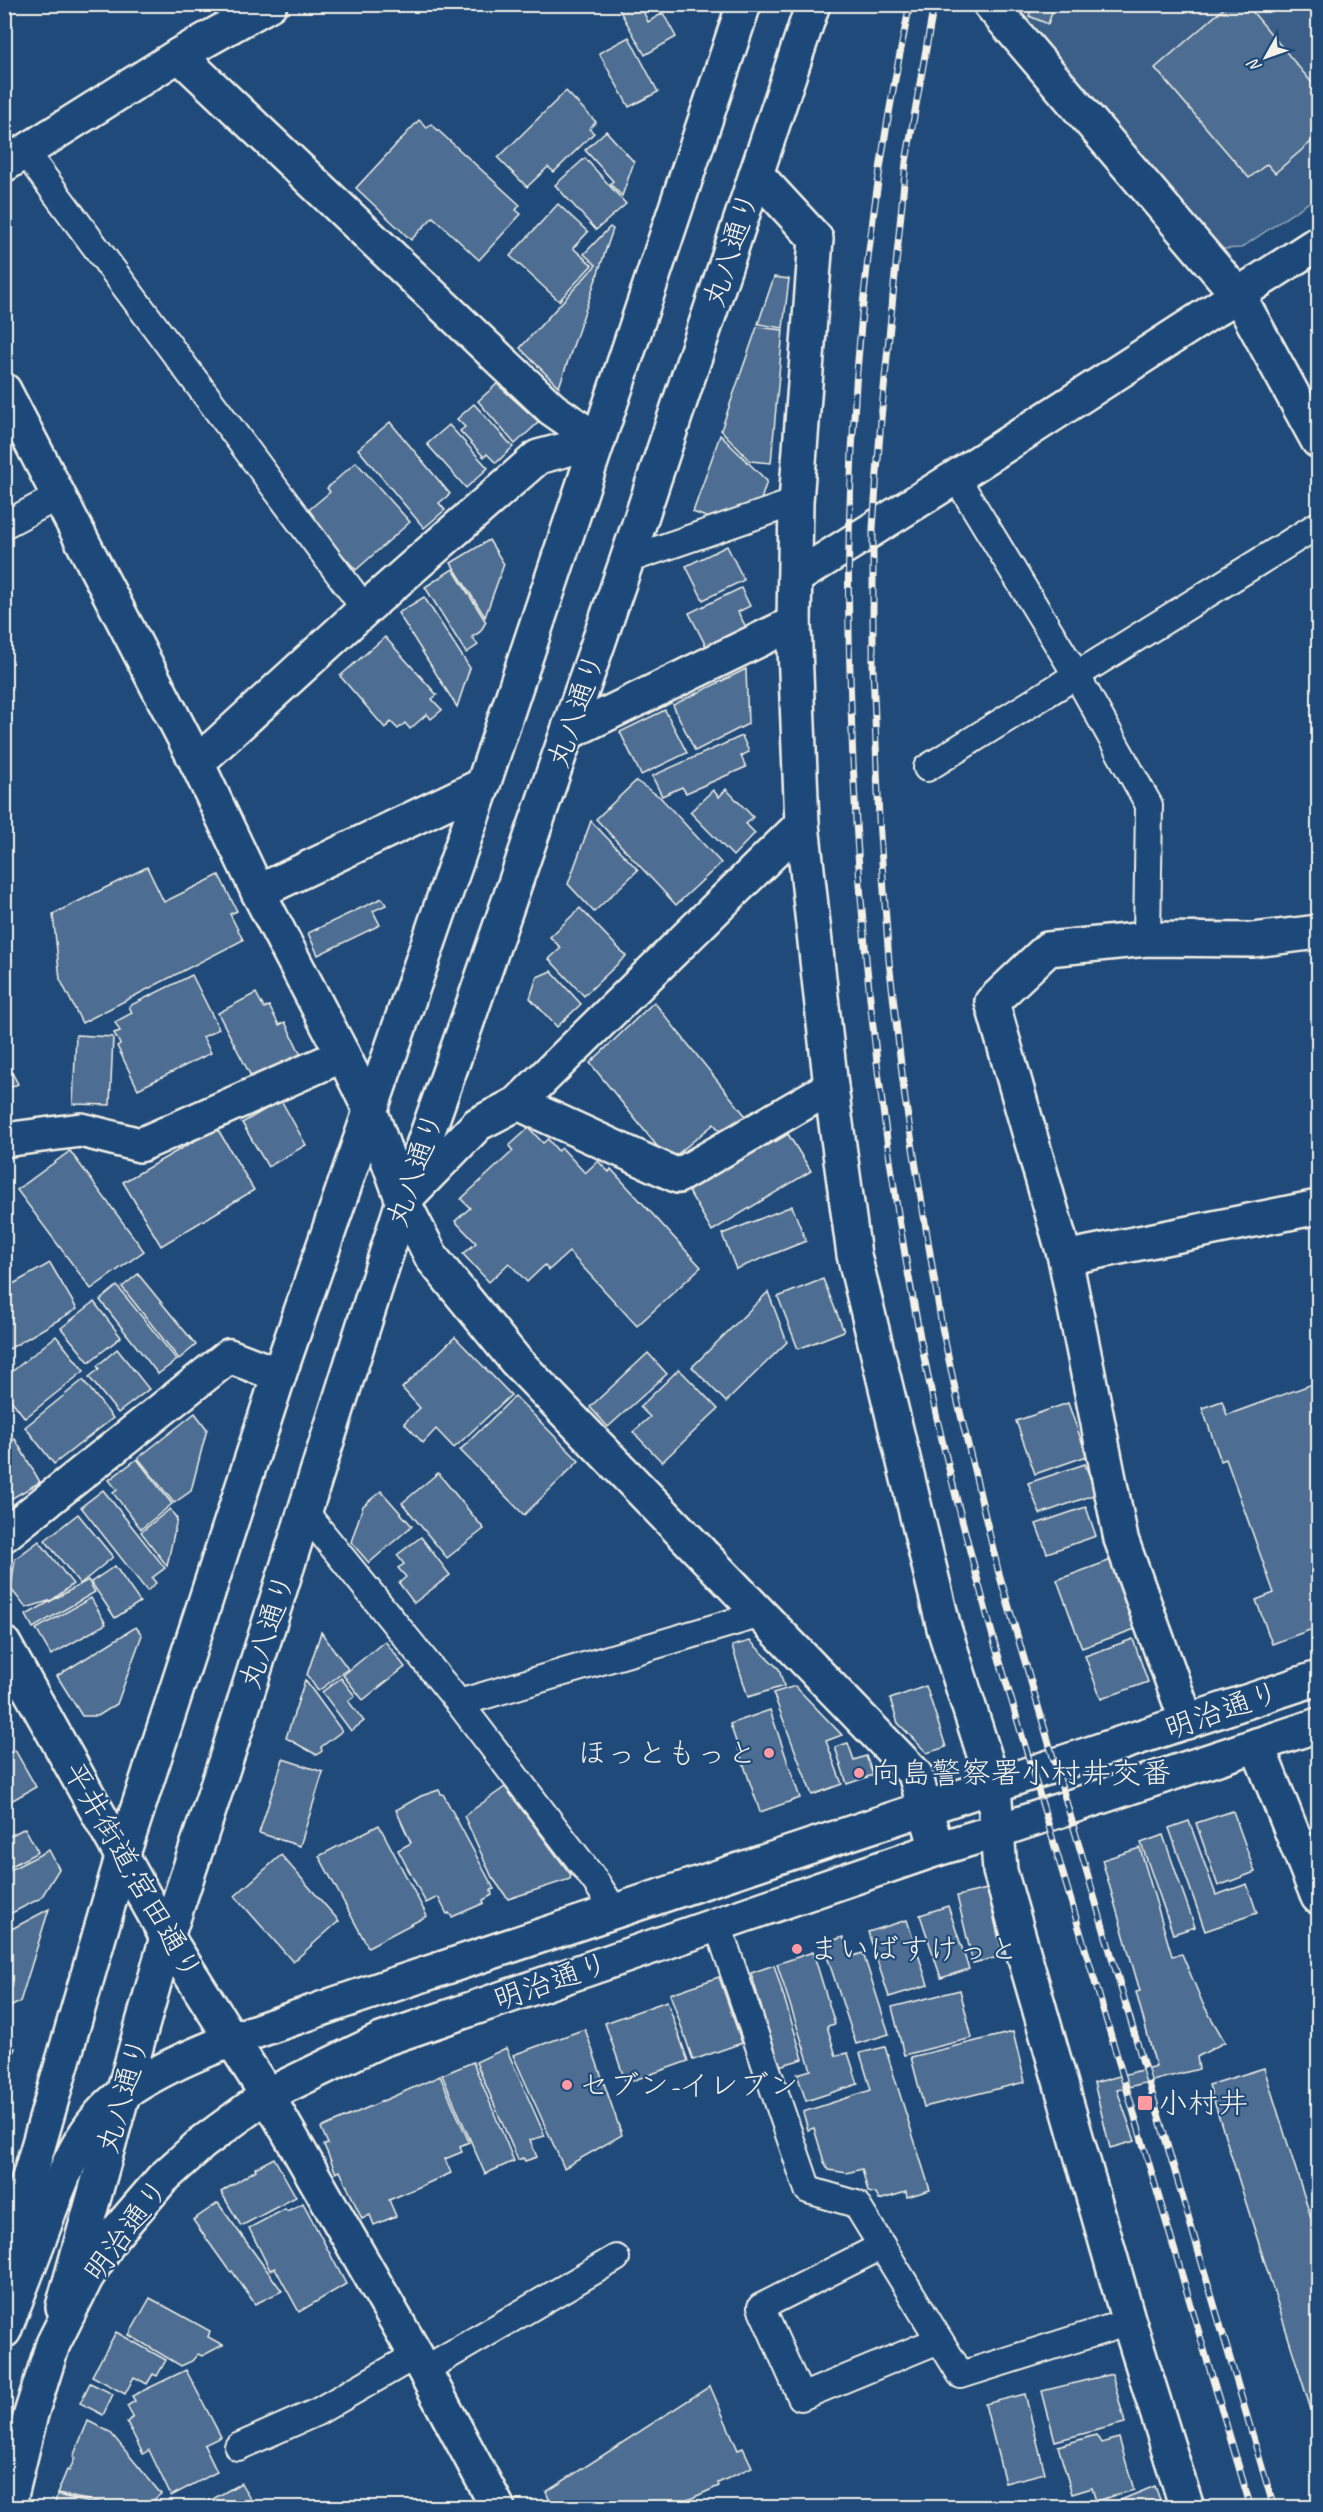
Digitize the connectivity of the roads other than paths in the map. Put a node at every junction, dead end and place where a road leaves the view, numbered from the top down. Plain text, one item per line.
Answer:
1 (270, 4) edge
2 (744, 4) edge
3 (813, 4) edge
4 (990, 4) edge
5 (179, 55) junction
6 (15, 158) edge
7 (756, 174) junction
8 (1318, 243) edge
9 (1239, 296) junction
10 (4, 390) edge
11 (598, 441) junction
12 (1318, 441) edge
13 (956, 477) junction
14 (59, 496) junction
15 (796, 502) junction
16 (4, 525) edge
17 (1318, 525) edge
18 (627, 560) junction
19 (795, 578) junction
20 (365, 609) junction
21 (794, 623) junction
22 (1077, 676) junction
23 (568, 733) junction
24 (196, 763) junction
25 (927, 768) dead end
26 (483, 785) junction
27 (801, 824) junction
28 (258, 892) junction
29 (1318, 932) edge
30 (1147, 939) junction
31 (343, 1055) junction
32 (831, 1087) junction
33 (518, 1103) junction
34 (370, 1110) junction
35 (4, 1140) edge
36 (403, 1201) junction
37 (1318, 1208) edge
38 (1065, 1258) junction
39 (279, 1375) junction
40 (305, 1512) junction
41 (4, 1535) edge
42 (760, 1614) junction
43 (4, 1644) edge
44 (1318, 1678) edge
45 (459, 1703) junction
46 (1187, 1722) junction
47 (1318, 1725) edge
48 (1257, 1745) junction
49 (994, 1786) junction
50 (925, 1808) junction
51 (997, 1831) junction
52 (937, 1849) junction
53 (123, 1854) junction
54 (1318, 1897) edge
55 (615, 1911) junction
56 (717, 1923) junction
57 (167, 1937) junction
58 (234, 2040) junction
59 (123, 2094) junction
60 (267, 2095) junction
61 (882, 2246) junction
62 (616, 2258) dead end
63 (4, 2264) edge
64 (1130, 2322) junction
65 (4, 2331) edge
66 (939, 2340) junction
67 (53, 2344) junction
68 (420, 2362) junction
69 (238, 2448) dead end
70 (8, 2508) edge
71 (498, 2508) edge
72 (1186, 2508) edge

1 - 5 street
2 - 11 street, 丸八通り
3 - 7 street, 丸八通り
4 - 9 street
5 - 6 street
5 - 11 street
6 - 20 lane
7 - 15 street
7 - 18 street, 丸八通り
8 - 9 street
9 - 12 street
9 - 13 street
10 - 14 street
11 - 20 street
11 - 26 street, 丸八通り
13 - 19 street
13 - 22 lane
14 - 16 lane
14 - 24 street
15 - 18 lane
15 - 19 street
17 - 22 lane
18 - 23 street, 丸八通り
19 - 21 street
20 - 24 street
21 - 23 street
21 - 27 street
22 - 25 lane
22 - 30 lane
23 - 36 street, 丸八通り
24 - 28 street
26 - 28 street
26 - 34 street, 丸八通り
27 - 32 street
27 - 33 street
28 - 31 street
29 - 30 street
30 - 38 street
31 - 34 street
31 - 35 street
32 - 33 street
32 - 49 street
33 - 36 street
34 - 36 street
34 - 39 street, 丸八通り
36 - 40 street, 丸八通り
36 - 42 street
37 - 38 street
38 - 46 street
39 - 41 street
39 - 53 street, 丸八通り
40 - 45 lane
40 - 57 street, 丸八通り
42 - 45 lane
42 - 50 street
43 - 53 street, 平井街道;宮田通り
44 - 46 street, 明治通り
45 - 55 lane
46 - 49 street, 明治通り
47 - 48 street, 明治通り
48 - 51 street, 明治通り
48 - 54 street
49 - 50 street, 明治通り
49 - 51 street
50 - 52 street
50 - 55 street, 明治通り
51 - 52 street, 明治通り
51 - 64 street
52 - 56 street, 明治通り
53 - 57 street, 平井街道;宮田通り
53 - 63 street, 丸八通り
55 - 58 street, 明治通り
56 - 60 street, 明治通り
56 - 61 lane
57 - 58 street, 平井街道;宮田通り
57 - 59 street, 丸八通り
58 - 59 street, 明治通り
58 - 60 street, 平井街道;宮田通り
59 - 65 street, 明治通り
59 - 67 street, 丸八通り
60 - 67 street, 明治通り
60 - 68 street, 平井街道;宮田通り
61 - 66 lane
61 - 66 lane
62 - 68 lane
64 - 66 lane
64 - 72 street
67 - 70 street, 明治通り
68 - 69 lane
68 - 71 street, 平井街道;宮田通り

